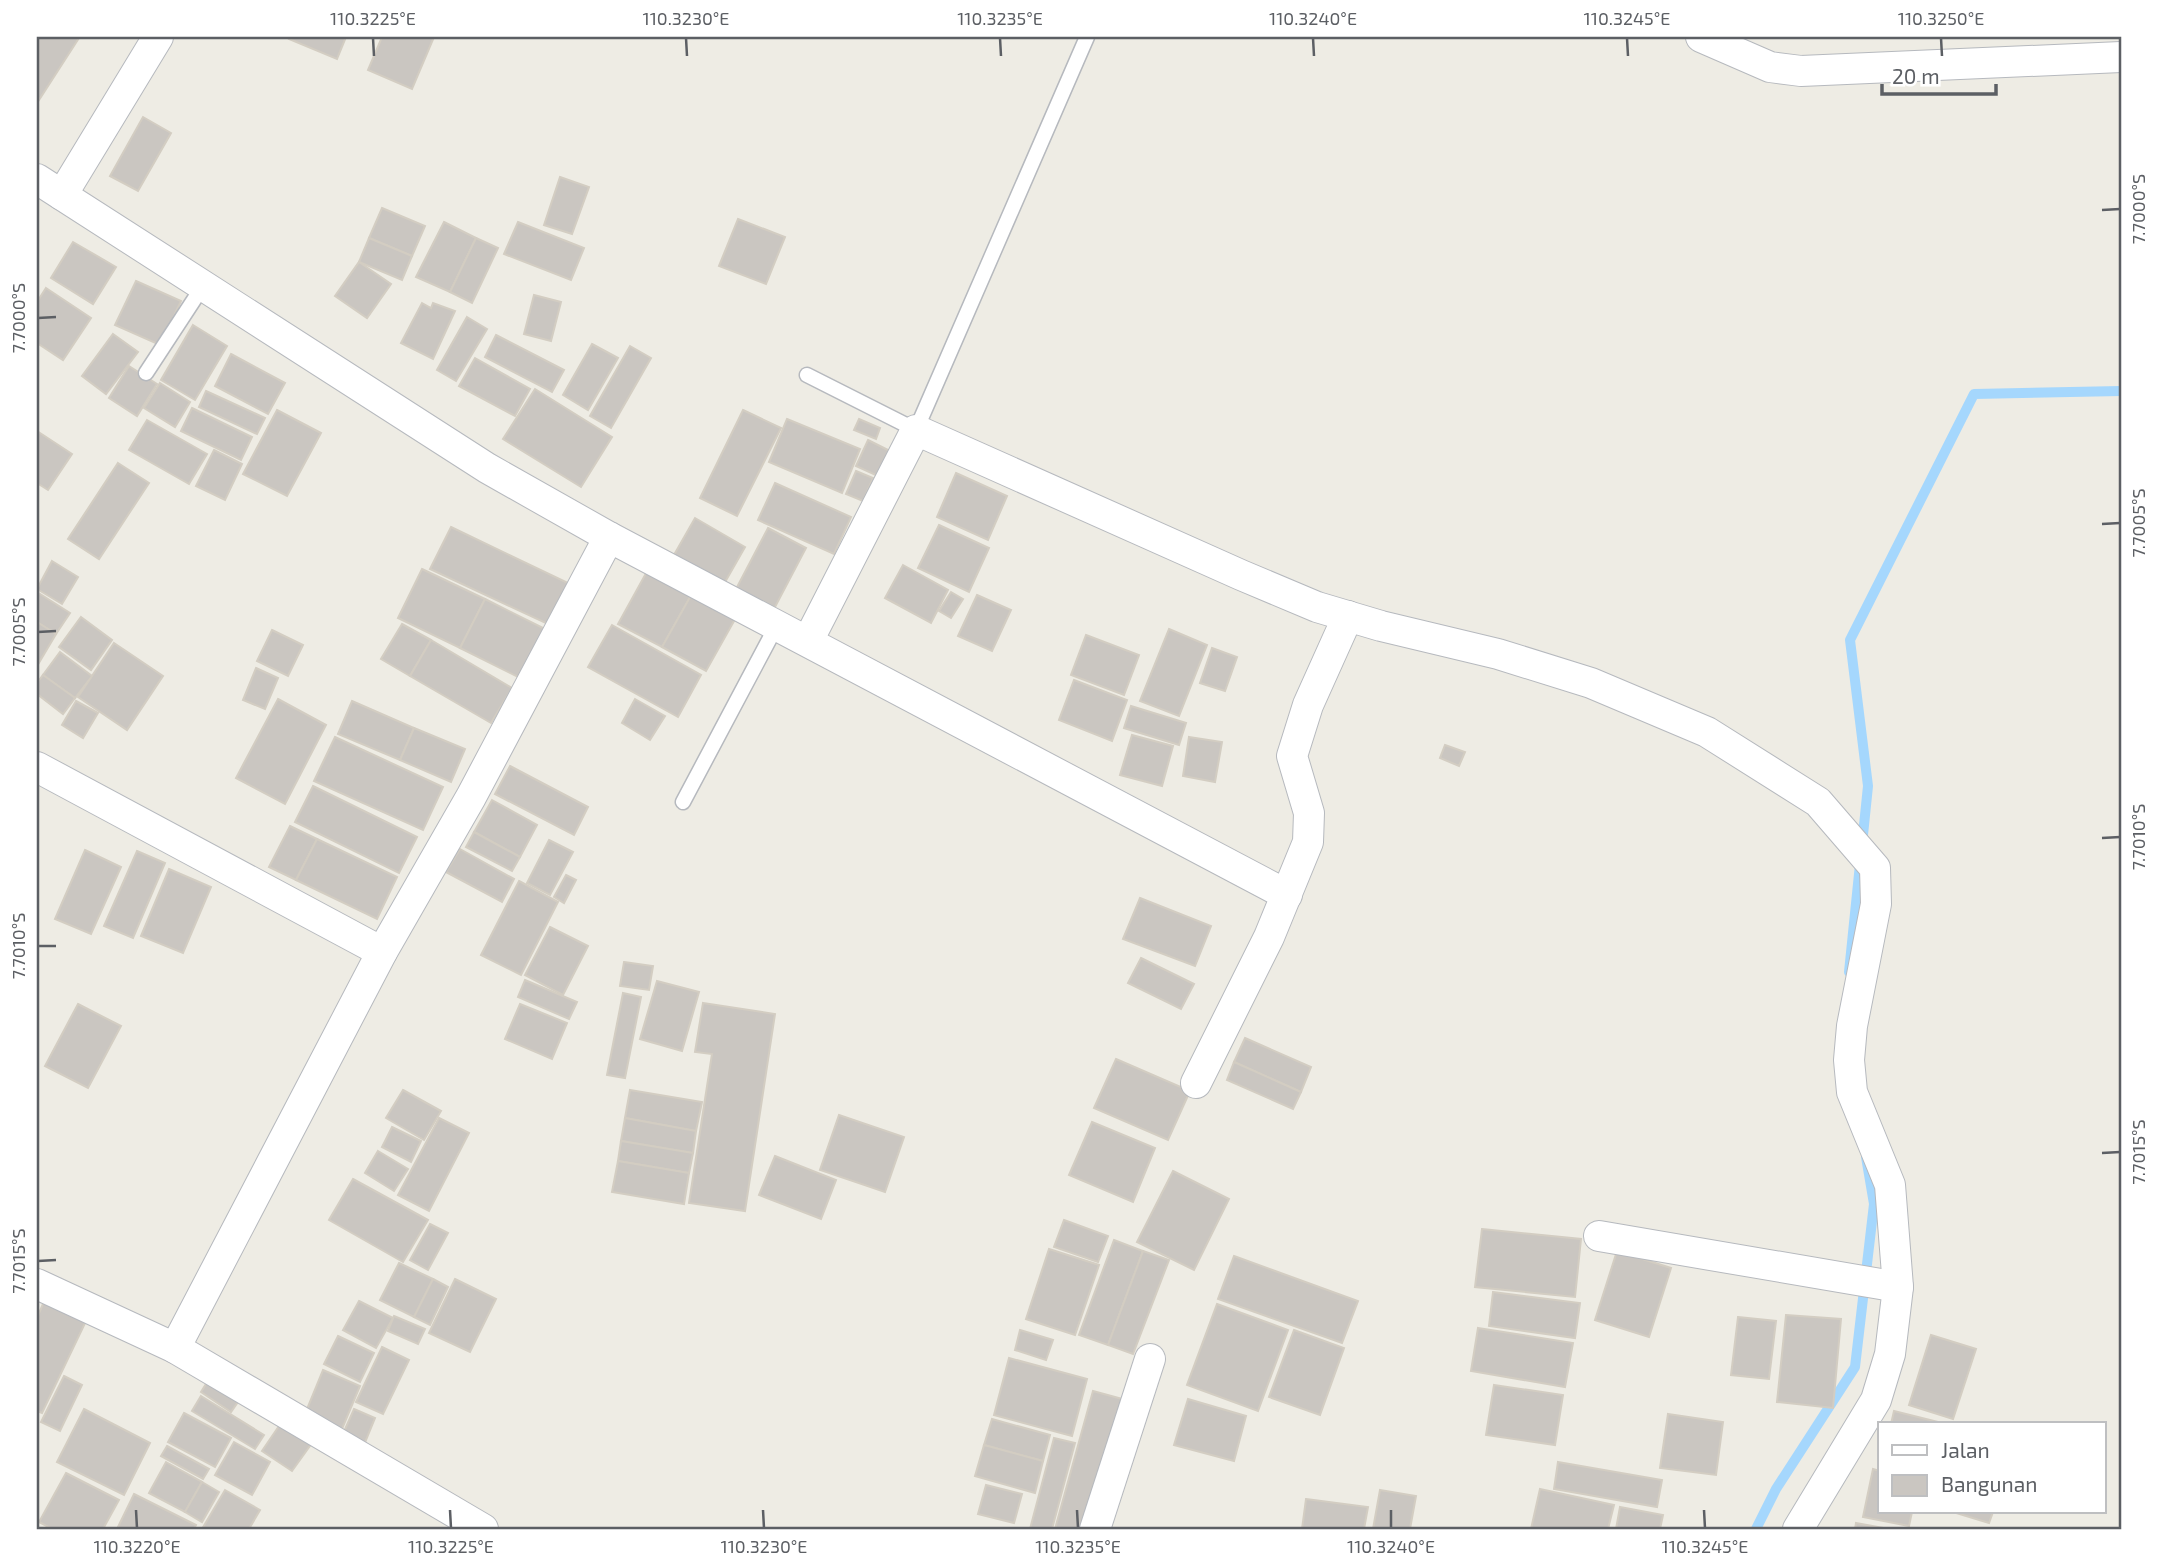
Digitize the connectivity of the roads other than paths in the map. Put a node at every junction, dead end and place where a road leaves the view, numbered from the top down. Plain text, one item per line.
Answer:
1 (158, 37) edge
2 (1087, 37) edge
3 (1701, 37) edge
4 (2121, 57) edge
5 (49, 187) edge
6 (203, 286) junction
7 (146, 373) dead end
8 (807, 375) dead end
9 (916, 430) junction
10 (609, 537) junction
11 (1348, 616) junction
12 (776, 625) junction
13 (808, 641) junction
14 (37, 767) edge
15 (683, 802) dead end
16 (1287, 895) junction
17 (382, 952) junction
18 (1196, 1083) dead end
19 (1599, 1236) dead end
20 (37, 1284) edge
21 (1898, 1287) junction
22 (175, 1348) junction
23 (1150, 1359) dead end
24 (483, 1529) edge
25 (1095, 1529) edge
26 (1798, 1529) edge

1 - 5 street
2 - 9 lane
3 - 4 street
5 - 6 street
6 - 7 lane
6 - 10 street
8 - 9 lane
9 - 11 street
9 - 13 street
10 - 12 street
10 - 17 street
11 - 16 street
11 - 21 street
12 - 13 street
12 - 15 lane
13 - 16 street
14 - 17 street
16 - 18 street
17 - 22 street
19 - 21 street
20 - 22 street
21 - 26 street
22 - 24 street
23 - 25 street

